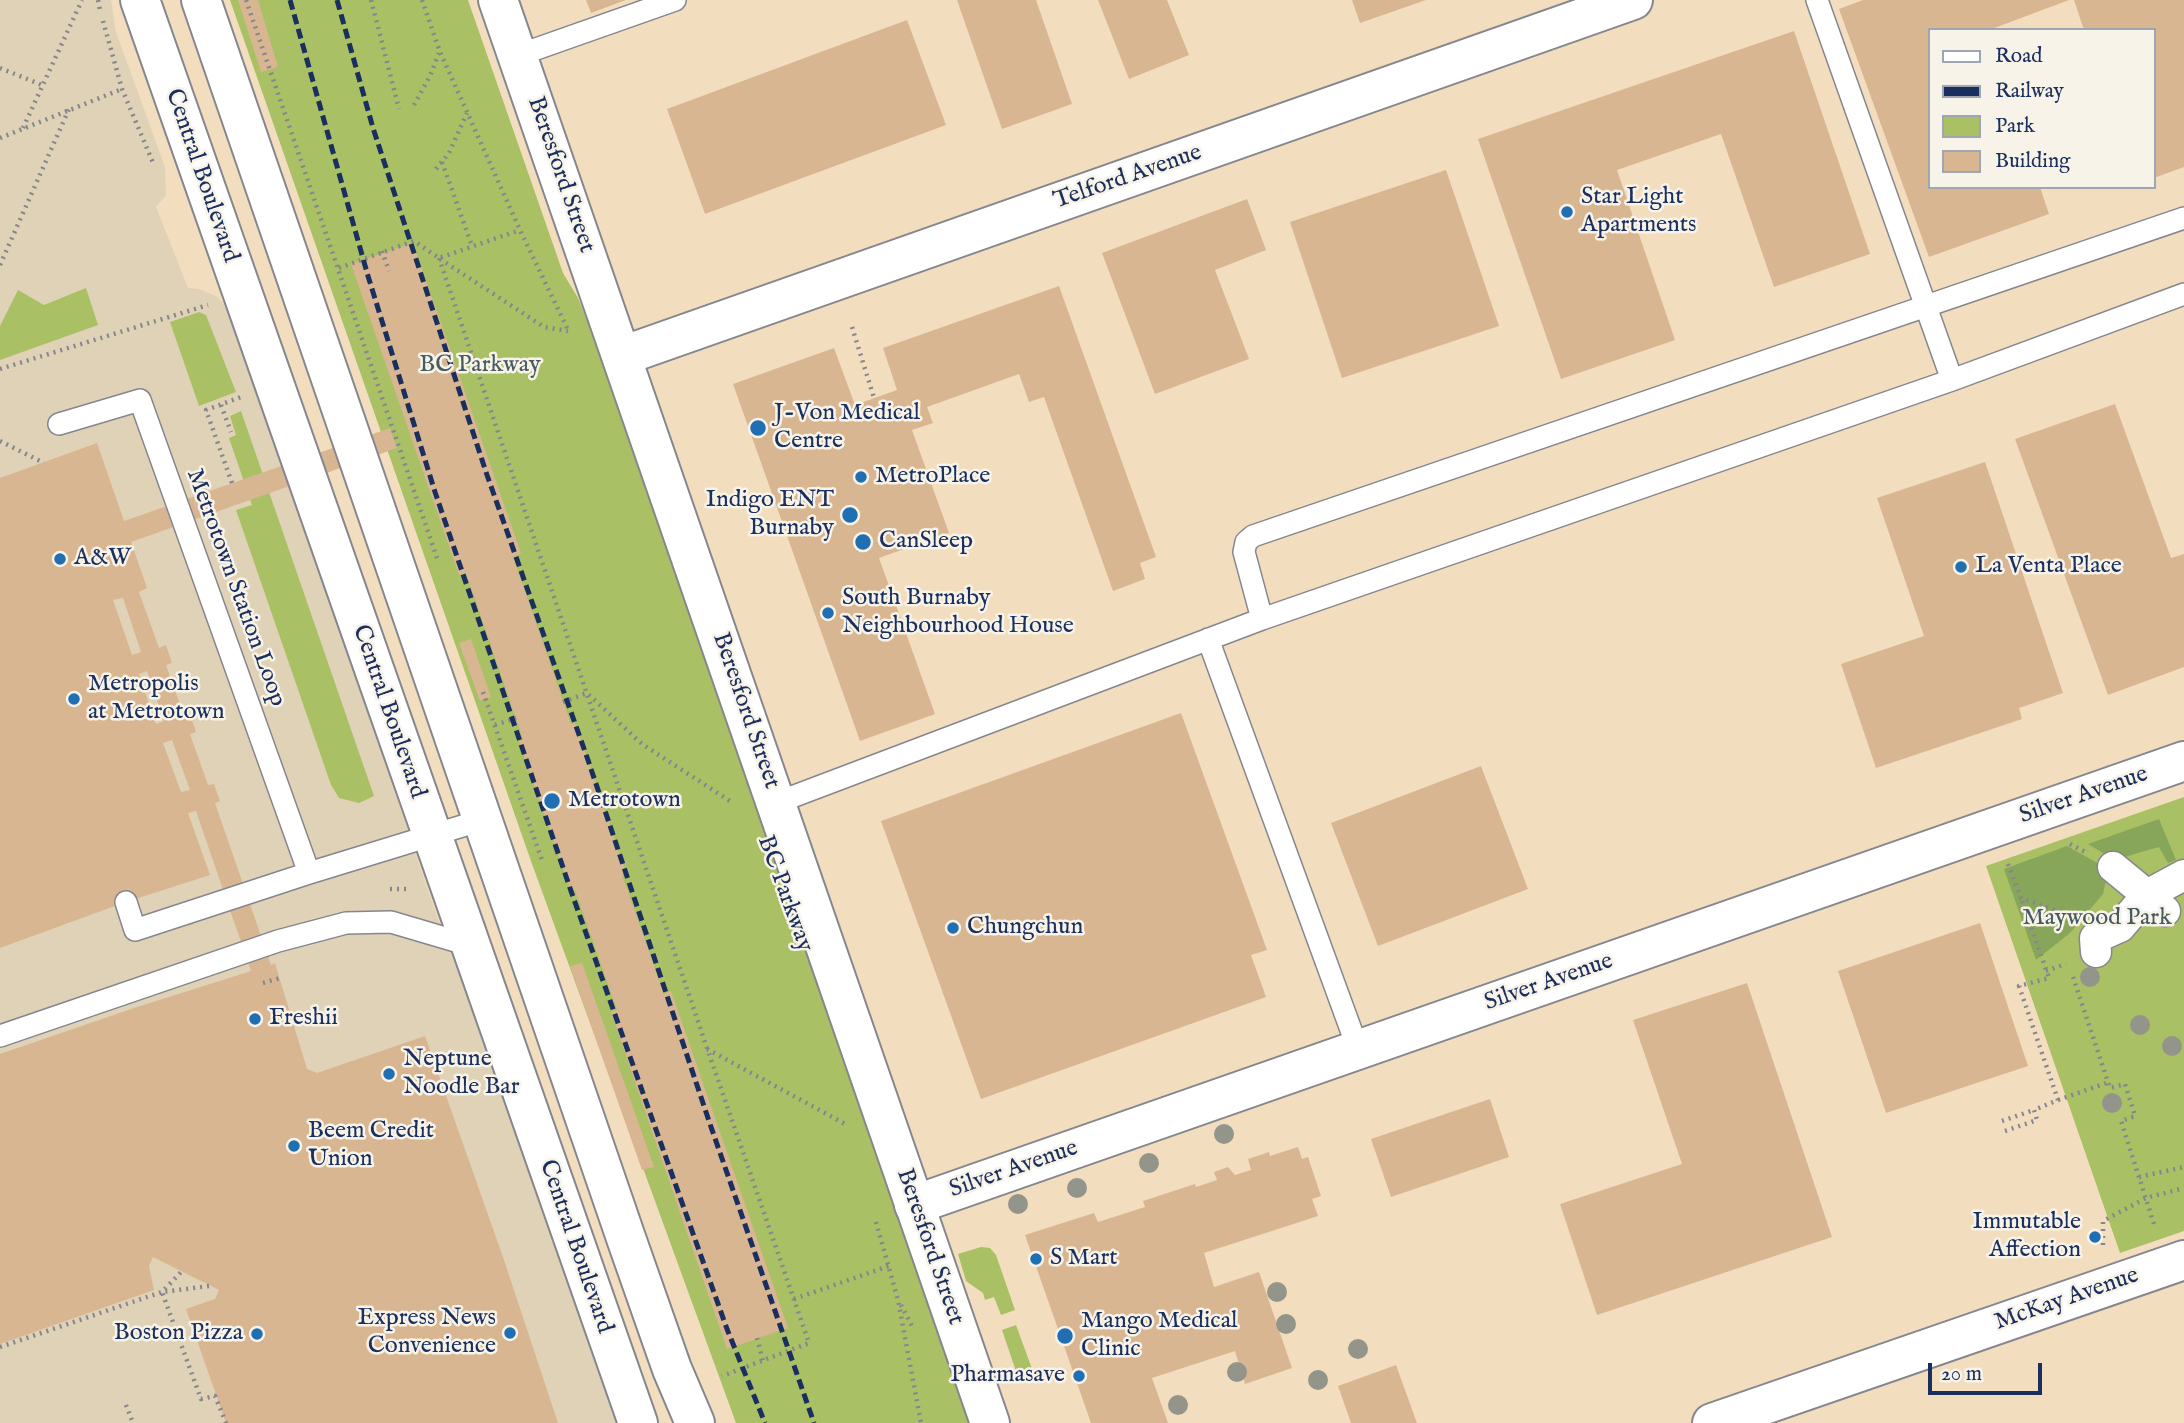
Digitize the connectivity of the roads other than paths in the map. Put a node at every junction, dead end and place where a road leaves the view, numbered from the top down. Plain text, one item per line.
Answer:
1 (140, 0) edge
2 (201, 0) edge
3 (498, 0) edge
4 (675, 0) edge
5 (1633, 0) edge
6 (1817, 0) edge
7 (519, 55) junction
8 (2184, 218) edge
9 (2184, 294) edge
10 (1926, 307) junction
11 (622, 356) junction
12 (1952, 380) junction
13 (59, 424) dead end
14 (1262, 619) junction
15 (1208, 639) junction
16 (2184, 761) edge
17 (776, 803) junction
18 (482, 820) junction
19 (431, 835) junction
20 (2113, 867) dead end
21 (309, 873) junction
22 (2184, 875) edge
23 (126, 902) dead end
24 (2156, 903) junction
25 (2092, 937) road end
26 (469, 945) junction
27 (0, 1036) edge
28 (1359, 1049) junction
29 (914, 1205) junction
30 (626, 1238) junction
31 (578, 1253) junction
32 (2184, 1260) edge
33 (638, 1423) edge
34 (695, 1423) edge
35 (990, 1423) edge
36 (1712, 1423) edge

1 - 19 street, Central Boulevard
2 - 18 street
3 - 7 street, Beresford Street
4 - 7 lane
5 - 11 street, Telford Avenue
6 - 10 lane
7 - 11 street, Beresford Street
8 - 10 lane
9 - 12 lane
10 - 12 lane
10 - 14 lane
11 - 17 street, Beresford Street
12 - 14 lane
13 - 21 lane, Metrotown Station Loop
14 - 15 lane
15 - 17 lane
15 - 28 lane
16 - 28 street, Silver Avenue
17 - 29 street, Beresford Street
18 - 19 lane
18 - 30 street
19 - 21 lane
19 - 26 street, Central Boulevard
20 - 24 street
21 - 23 lane
22 - 24 street
24 - 25 street
26 - 27 lane
26 - 31 street, Central Boulevard
28 - 29 street, Silver Avenue
29 - 35 street, Beresford Street
30 - 31 street
30 - 34 street
31 - 33 street, Central Boulevard
32 - 36 street, McKay Avenue

